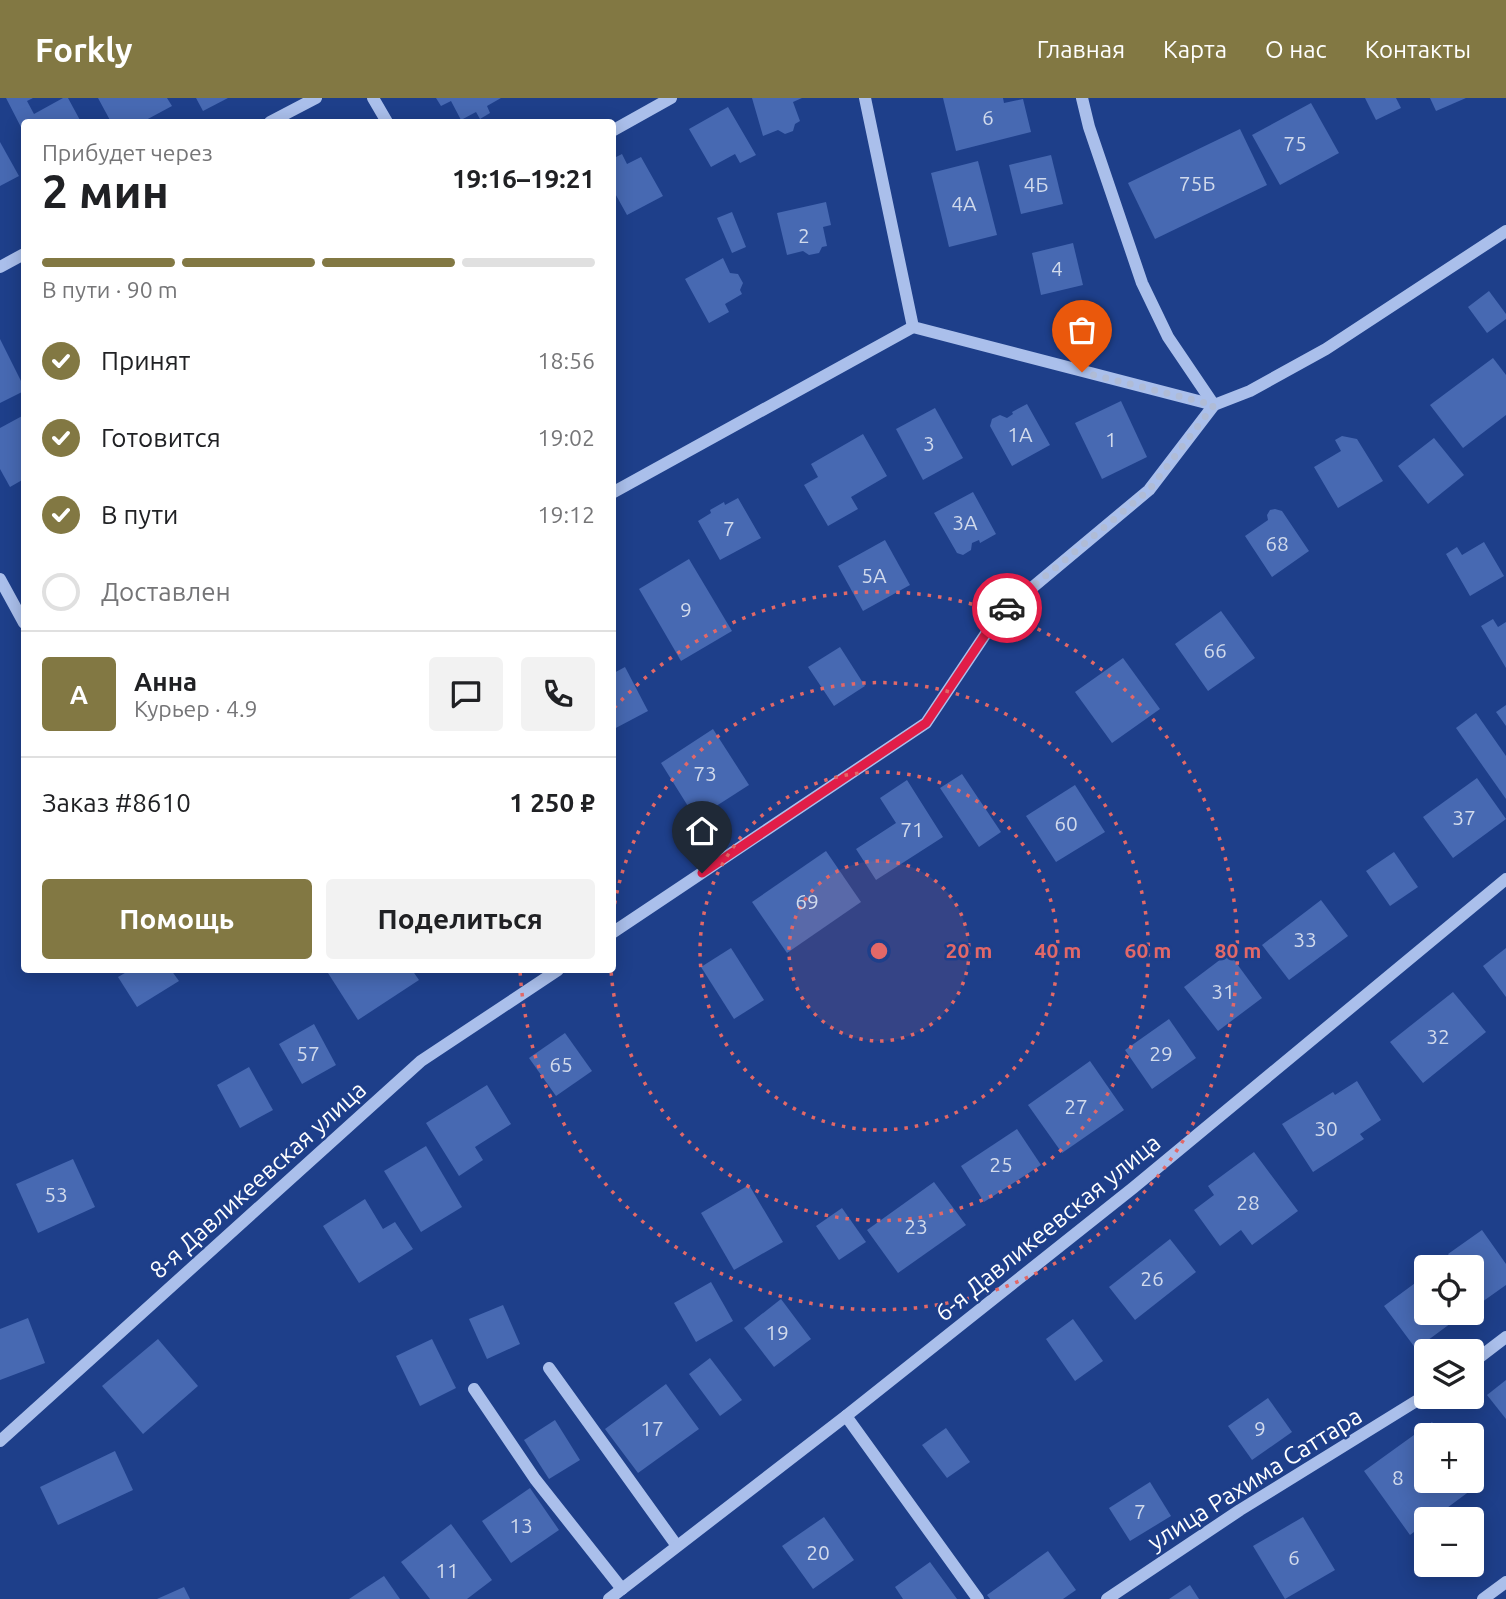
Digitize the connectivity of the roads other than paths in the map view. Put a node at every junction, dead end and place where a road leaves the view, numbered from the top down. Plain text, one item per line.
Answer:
1 (316, 98) edge
2 (373, 98) edge
3 (671, 98) edge
4 (865, 98) edge
5 (1082, 98) edge
6 (276, 119) edge
7 (385, 119) edge
8 (616, 129) edge
9 (1506, 231) edge
10 (21, 256) edge
11 (0, 267) edge
12 (913, 327) junction
13 (1214, 405) junction
14 (616, 491) edge
15 (0, 579) edge
16 (21, 618) edge
17 (1506, 879) edge
18 (616, 930) edge
19 (553, 973) edge
20 (1506, 1337) edge
21 (1484, 1354) edge
22 (549, 1368) dead end
23 (474, 1389) dead end
24 (1414, 1402) edge
25 (846, 1416) junction
26 (0, 1441) edge
27 (677, 1546) junction
28 (1506, 1582) edge
29 (622, 1589) junction
30 (609, 1599) edge
31 (978, 1599) edge
32 (1107, 1599) edge
33 (1483, 1599) edge

1 - 6 street
2 - 7 street
3 - 8 street
4 - 12 street
5 - 13 street
9 - 13 street
10 - 11 street
12 - 13 street
12 - 14 street
13 - 18 street
15 - 16 street
17 - 25 street, 6-я Давликеевская улица
19 - 26 street, 8-я Давликеевская улица
20 - 21 street
22 - 27 street
23 - 29 street
24 - 32 street, улица Рахима Саттара
25 - 27 street, 6-я Давликеевская улица
25 - 31 street
27 - 29 street, 6-я Давликеевская улица
28 - 33 street
29 - 30 street, 6-я Давликеевская улица

